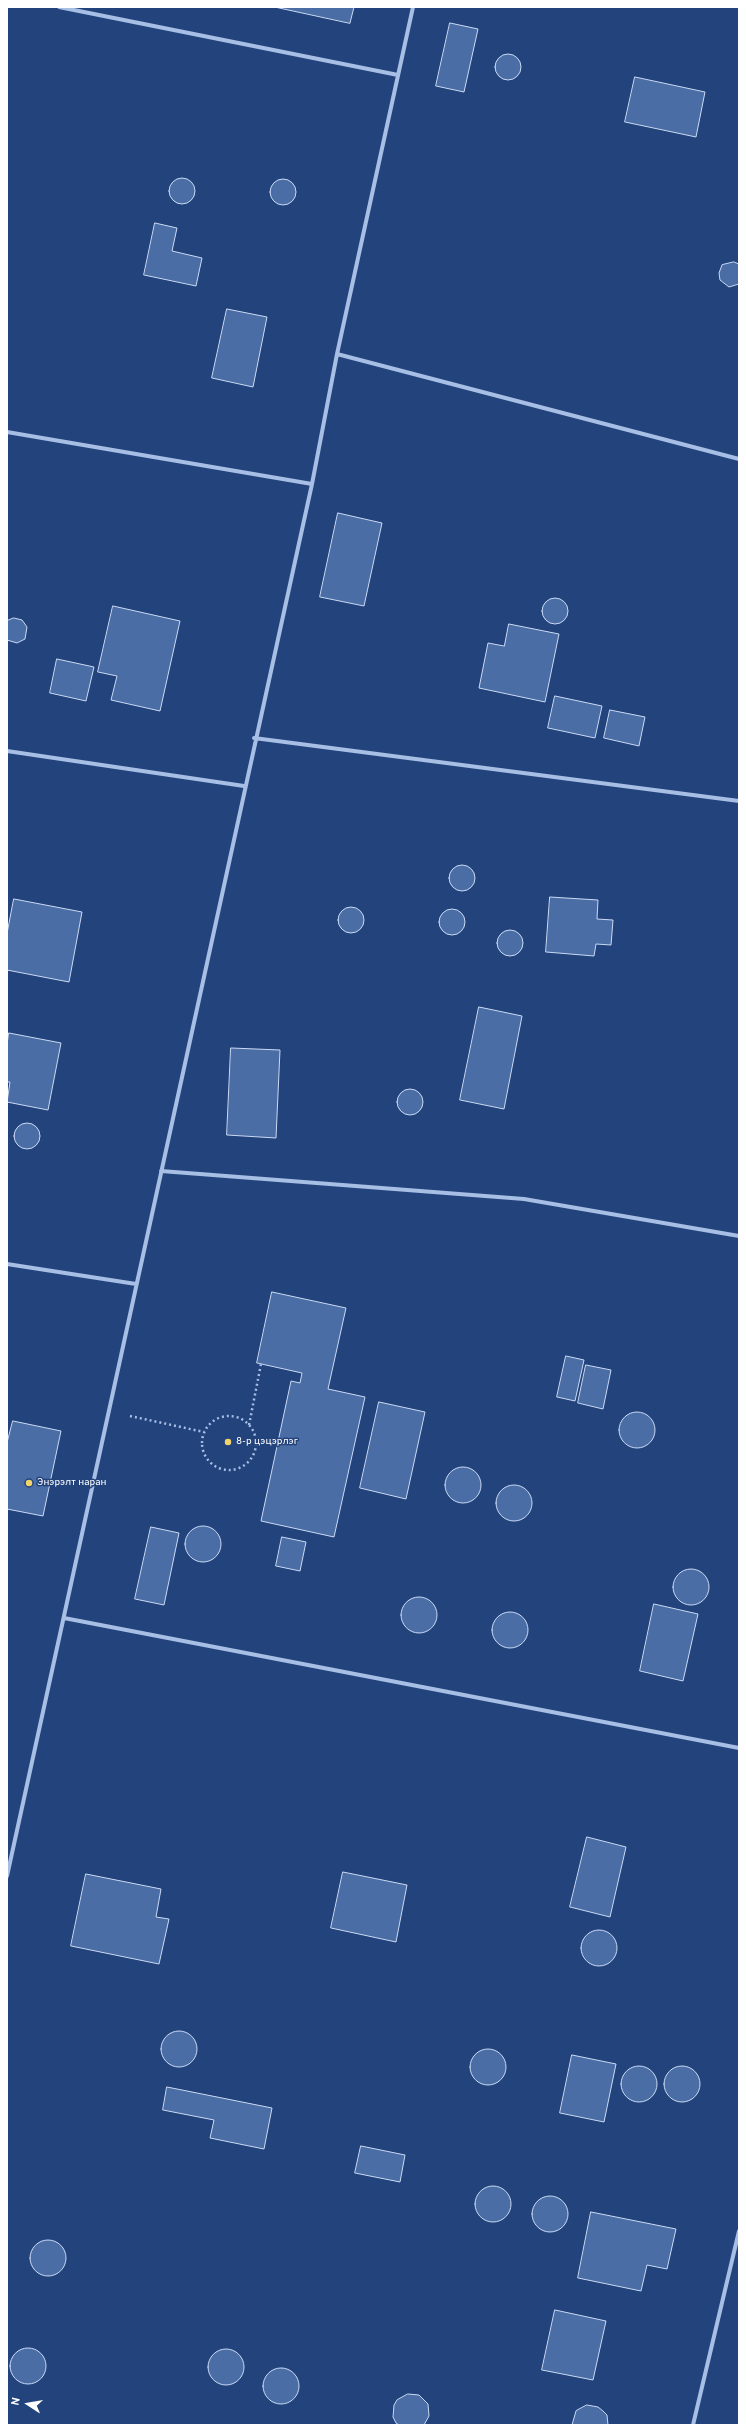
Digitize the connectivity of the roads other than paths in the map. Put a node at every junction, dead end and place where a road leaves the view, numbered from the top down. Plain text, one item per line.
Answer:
1 (59, 7) edge
2 (413, 7) edge
3 (398, 75) junction
4 (337, 354) junction
5 (7, 432) edge
6 (739, 459) edge
7 (312, 484) junction
8 (254, 738) junction
9 (7, 751) edge
10 (244, 786) junction
11 (739, 801) edge
12 (161, 1171) junction
13 (739, 1236) edge
14 (7, 1264) edge
15 (136, 1284) junction
16 (64, 1618) junction
17 (739, 1748) edge
18 (7, 1876) edge
19 (739, 2231) edge
20 (693, 2425) edge

1 - 3 street
2 - 3 street
3 - 4 street
4 - 6 street
4 - 7 street
5 - 7 street
7 - 8 street
8 - 10 street
8 - 11 street
9 - 10 street
10 - 12 street
12 - 13 street
12 - 15 street
14 - 15 street
15 - 16 street
16 - 17 street
16 - 18 street
19 - 20 street

